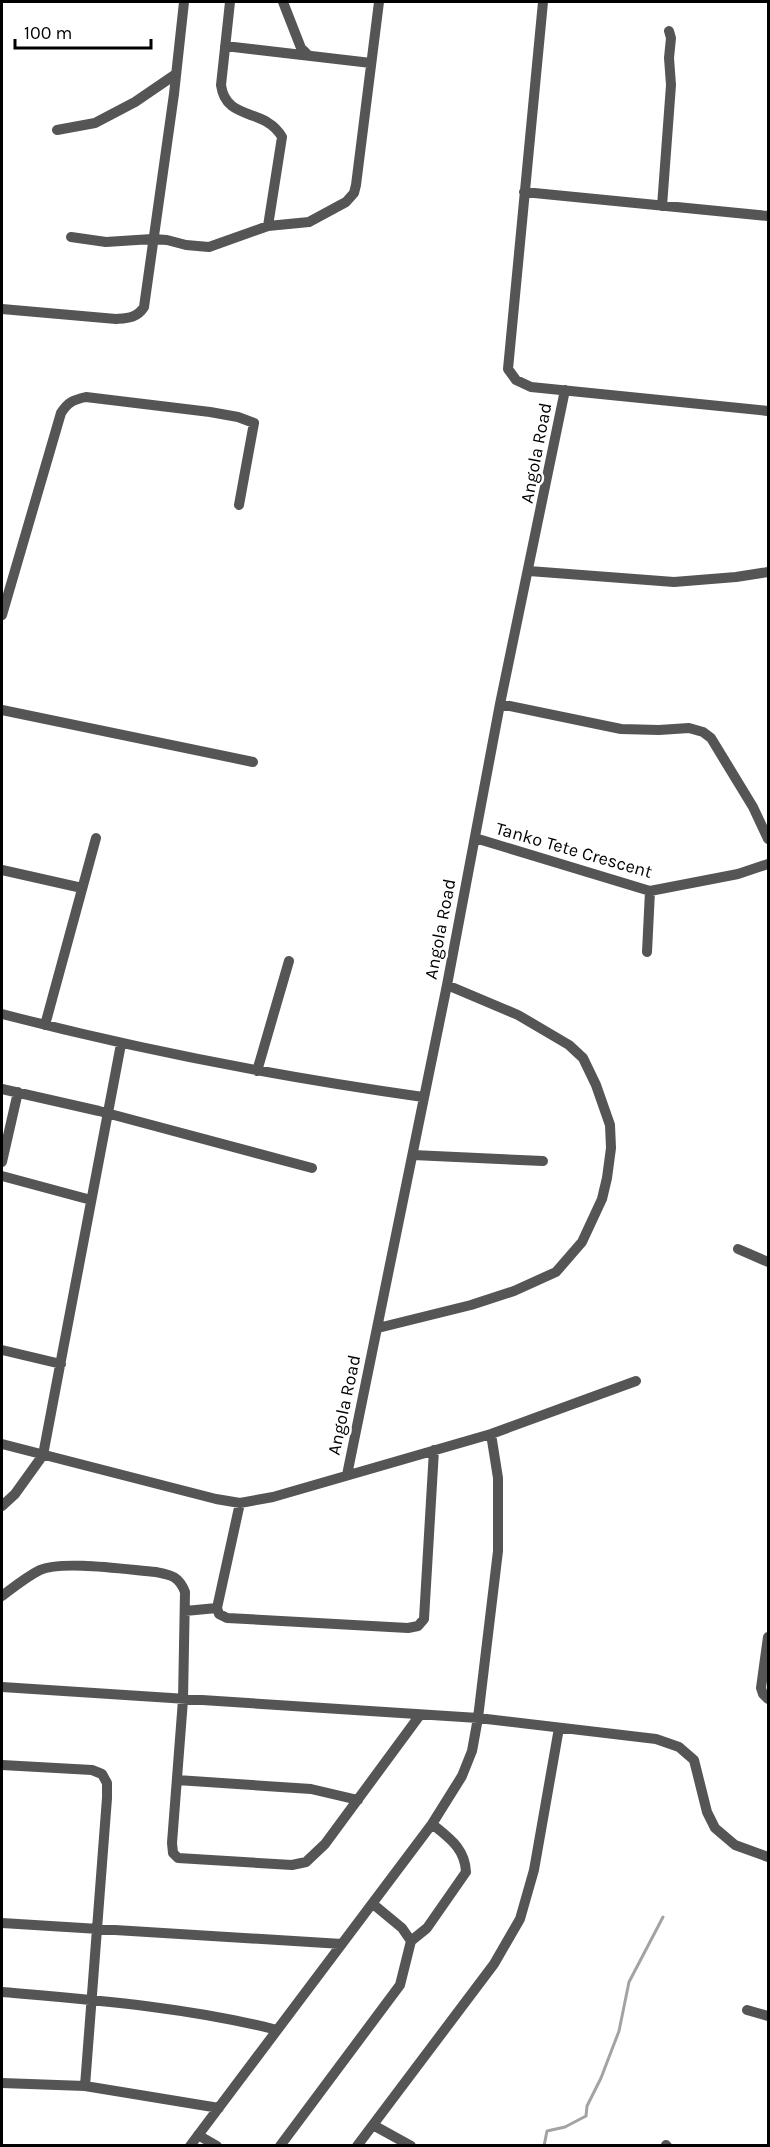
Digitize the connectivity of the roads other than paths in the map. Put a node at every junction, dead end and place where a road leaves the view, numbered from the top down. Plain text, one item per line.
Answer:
1 (184, 2) edge
2 (230, 2) edge
3 (283, 2) edge
4 (379, 2) edge
5 (543, 2) edge
6 (669, 31) dead end
7 (225, 46) junction
8 (309, 56) junction
9 (371, 63) junction
10 (176, 74) junction
11 (57, 130) dead end
12 (524, 192) junction
13 (662, 206) junction
14 (768, 216) edge
15 (268, 226) junction
16 (70, 237) dead end
17 (152, 239) junction
18 (2, 309) edge
19 (566, 390) junction
20 (768, 411) edge
21 (239, 505) dead end
22 (529, 571) junction
23 (768, 572) edge
24 (2, 615) edge
25 (500, 704) junction
26 (2, 710) edge
27 (253, 762) dead end
28 (96, 838) dead end
29 (475, 838) junction
30 (768, 839) edge
31 (768, 864) edge
32 (2, 870) edge
33 (82, 888) junction
34 (650, 891) junction
35 (647, 952) dead end
36 (290, 961) dead end
37 (447, 985) junction
38 (2, 1014) edge
39 (45, 1025) junction
40 (121, 1044) junction
41 (257, 1071) junction
42 (2, 1089) edge
43 (18, 1092) junction
44 (423, 1097) junction
45 (108, 1114) junction
46 (413, 1155) junction
47 (543, 1161) dead end
48 (2, 1162) edge
49 (312, 1168) dead end
50 (2, 1176) edge
51 (91, 1200) junction
52 (738, 1250) dead end
53 (768, 1262) edge
54 (378, 1328) junction
55 (2, 1350) edge
56 (61, 1364) junction
57 (636, 1381) dead end
58 (491, 1434) junction
59 (2, 1444) edge
60 (434, 1450) junction
61 (43, 1455) junction
62 (347, 1475) junction
63 (240, 1503) junction
64 (2, 1506) edge
65 (2, 1596) edge
66 (217, 1608) junction
67 (185, 1611) junction
68 (768, 1637) edge
69 (2, 1688) edge
70 (768, 1699) edge
71 (183, 1700) junction
72 (420, 1715) junction
73 (478, 1718) junction
74 (560, 1728) junction
75 (2, 1765) edge
76 (177, 1780) junction
77 (358, 1800) junction
78 (432, 1824) junction
79 (768, 1857) edge
80 (373, 1904) junction
81 (2, 1923) edge
82 (98, 1929) junction
83 (411, 1941) junction
84 (342, 1944) junction
85 (2, 1992) edge
86 (92, 2000) junction
87 (747, 2010) dead end
88 (768, 2016) edge
89 (277, 2030) junction
90 (2, 2083) edge
91 (85, 2086) junction
92 (219, 2108) junction
93 (373, 2125) junction
94 (198, 2136) junction
95 (190, 2145) edge
96 (217, 2145) edge
97 (280, 2145) edge
98 (357, 2145) edge
99 (411, 2145) edge

1 - 10 street
2 - 7 street
3 - 8 street
4 - 9 street
5 - 12 street
6 - 13 street
7 - 8 street
7 - 15 street
8 - 9 street
9 - 15 street
10 - 11 street
10 - 17 street
12 - 13 street
12 - 19 street
13 - 14 street
15 - 17 street
16 - 17 street
17 - 18 street
19 - 20 street
19 - 22 street, Angola Road
21 - 24 street
22 - 23 street
22 - 25 street, Angola Road
25 - 29 street, Angola Road
25 - 30 street
26 - 27 street
28 - 33 street
29 - 34 street, Tanko Tete Crescent
29 - 37 street, Angola Road
31 - 34 street, Tanko Tete Crescent
32 - 33 street
33 - 39 street
34 - 35 street
36 - 41 street
37 - 44 street, Angola Road
37 - 54 street
38 - 39 street
39 - 40 street
40 - 41 street
40 - 45 street
41 - 44 street
42 - 43 street
43 - 45 street
43 - 48 street
44 - 46 street, Angola Road
45 - 49 street
45 - 51 street
46 - 47 street
46 - 54 street, Angola Road
50 - 51 street
51 - 56 street
52 - 53 street
54 - 62 street, Angola Road
55 - 56 street
56 - 61 street
57 - 58 street
58 - 60 street
58 - 73 street
59 - 61 street
60 - 62 street
60 - 66 street
61 - 63 street
61 - 64 street
62 - 63 street
63 - 66 street
65 - 67 street
66 - 67 street
67 - 71 street
68 - 70 street
69 - 71 street
71 - 72 street
71 - 76 street
72 - 73 street
72 - 77 street
73 - 74 street
73 - 78 street
74 - 79 street
74 - 93 street
75 - 82 street
76 - 77 street
76 - 77 street
78 - 80 street
78 - 83 street
80 - 83 street
80 - 84 street
81 - 82 street
82 - 84 street
82 - 86 street
83 - 97 street
84 - 89 street
85 - 86 street
86 - 89 street
86 - 91 street
87 - 88 street
89 - 92 street
90 - 91 street
91 - 92 street
92 - 94 street
93 - 98 street
93 - 99 street
94 - 95 street
94 - 96 street

